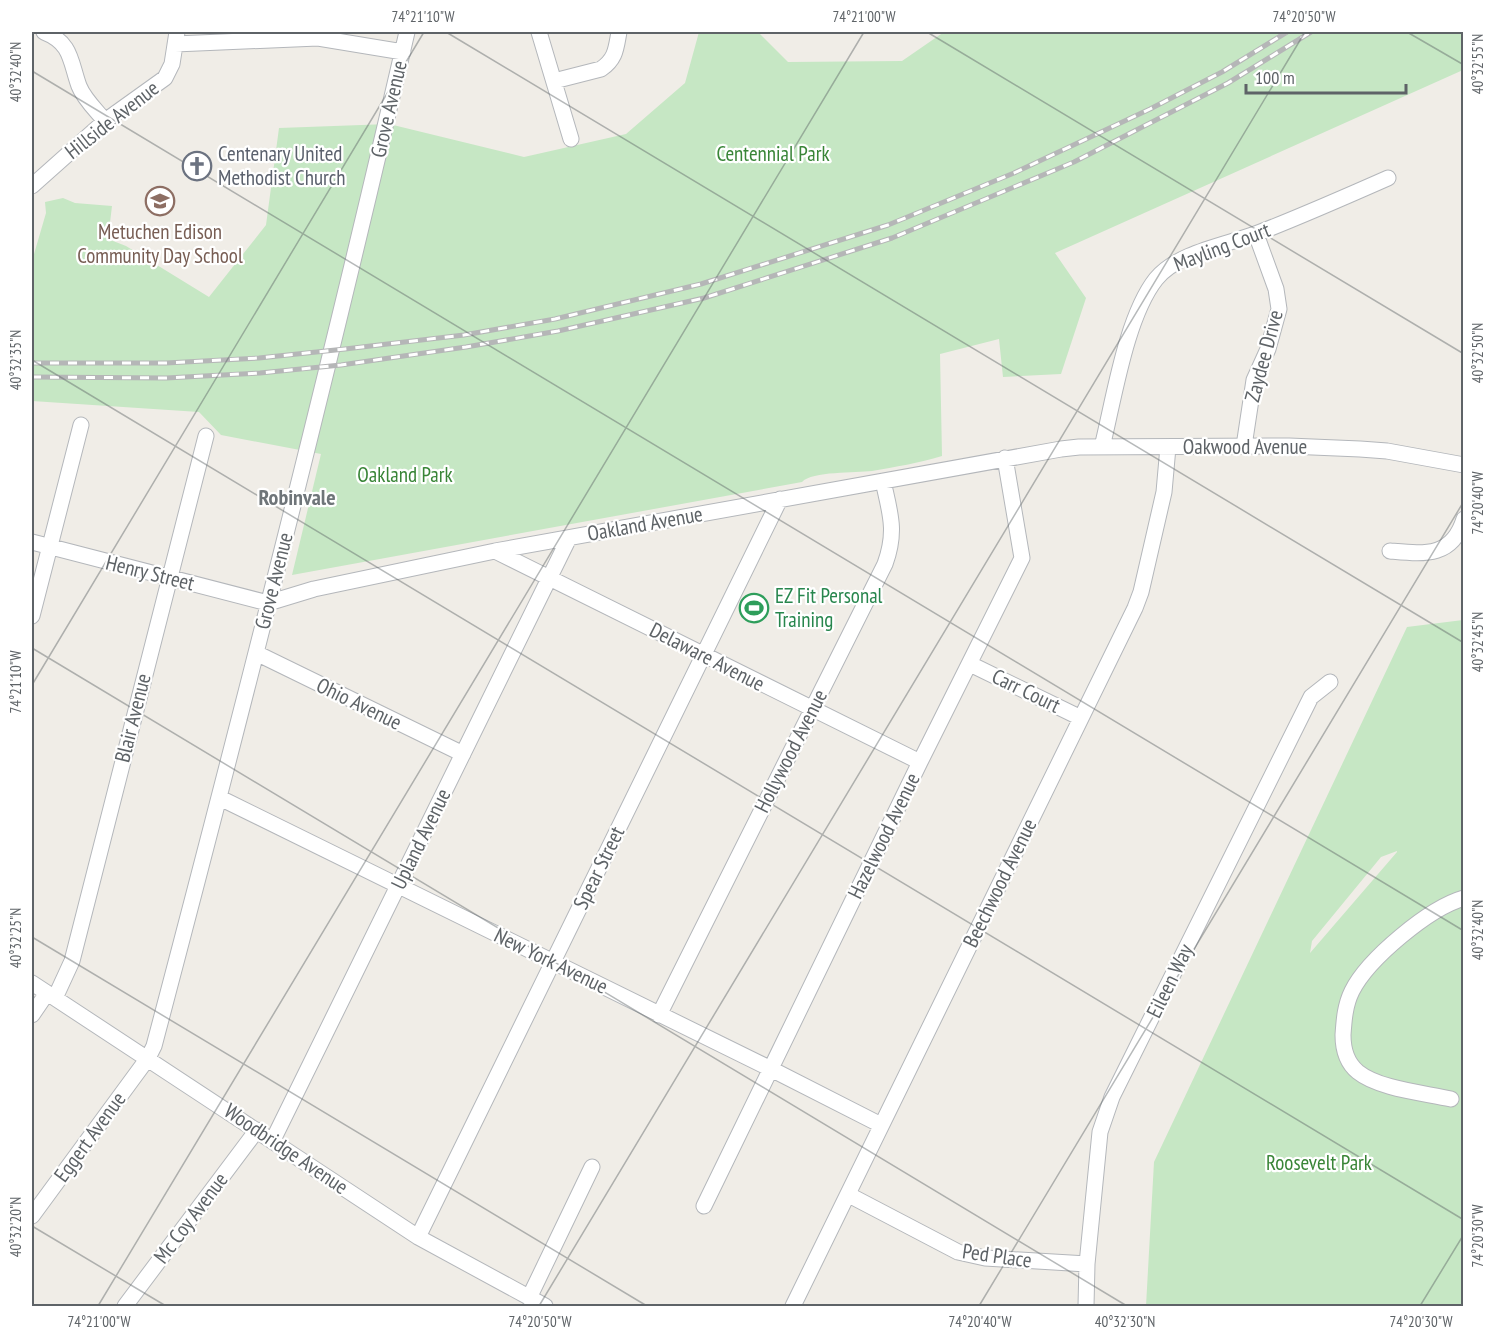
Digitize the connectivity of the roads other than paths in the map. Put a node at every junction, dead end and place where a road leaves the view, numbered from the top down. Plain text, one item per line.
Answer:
1 (44, 32) edge
2 (407, 32) edge
3 (539, 32) edge
4 (619, 32) edge
5 (176, 38) edge
6 (403, 52) junction
7 (554, 81) junction
8 (105, 121) junction
9 (571, 140) dead end
10 (1388, 178) dead end
11 (32, 186) edge
12 (1256, 234) junction
13 (81, 425) dead end
14 (206, 436) dead end
15 (1244, 446) junction
16 (1102, 447) junction
17 (1168, 447) junction
18 (1025, 454) joint
19 (1005, 458) junction
20 (1464, 465) edge
21 (883, 481) junction
22 (780, 499) junction
23 (1464, 519) edge
24 (569, 538) junction
25 (32, 542) edge
26 (50, 547) junction
27 (495, 551) junction
28 (1390, 551) dead end
29 (549, 578) junction
30 (169, 579) junction
31 (268, 603) junction
32 (32, 616) edge
33 (256, 653) junction
34 (703, 655) junction
35 (970, 664) junction
36 (1330, 682) dead end
37 (812, 710) junction
38 (1081, 718) junction
39 (463, 754) junction
40 (920, 762) junction
41 (220, 798) junction
42 (398, 886) junction
43 (1464, 898) edge
44 (553, 963) junction
45 (32, 983) edge
46 (51, 996) junction
47 (32, 1015) edge
48 (659, 1015) junction
49 (148, 1058) junction
50 (771, 1068) junction
51 (1451, 1099) dead end
52 (881, 1125) junction
53 (257, 1130) junction
54 (273, 1140) junction
55 (592, 1167) dead end
56 (849, 1195) junction
57 (704, 1206) dead end
58 (32, 1216) edge
59 (418, 1237) junction
60 (1088, 1264) junction
61 (529, 1298) junction
62 (125, 1306) edge
63 (545, 1306) edge
64 (793, 1306) edge
65 (1086, 1306) edge

1 - 8 street
2 - 6 street, Grove Avenue
3 - 7 street
4 - 7 street
5 - 6 street
5 - 8 street, Hillside Avenue
6 - 31 street, Grove Avenue
7 - 9 street
8 - 11 street, Hillside Avenue
10 - 12 street, Mayling Court
12 - 15 street, Zaydee Drive
12 - 16 street, Mayling Court
13 - 26 street
14 - 30 street, Blair Avenue
15 - 17 street, Oakwood Avenue
15 - 20 street, Oakwood Avenue
16 - 17 street, Oakwood Avenue
16 - 18 street, Oakwood Avenue
17 - 38 street, Beechwood Avenue
18 - 19 street, Oakland Avenue
19 - 21 street, Oakland Avenue
19 - 35 street, Hazelwood Avenue
21 - 22 street, Oakland Avenue
21 - 37 street, Hollywood Avenue
22 - 24 street, Oakland Avenue
22 - 34 street, Spear Street
23 - 28 street
24 - 27 street, Oakland Avenue
24 - 29 street, Upland Avenue
25 - 26 street, Henry Street
26 - 30 street, Henry Street
26 - 32 street
27 - 29 street, Delaware Avenue
27 - 31 street, Oakland Avenue
29 - 34 street, Delaware Avenue
29 - 39 street, Upland Avenue
30 - 31 street, Henry Street
30 - 46 street, Blair Avenue
31 - 33 street, Grove Avenue
33 - 39 street, Ohio Avenue
33 - 41 street, Grove Avenue
34 - 37 street, Delaware Avenue
34 - 44 street, Spear Street
35 - 38 street, Carr Court
35 - 40 street, Hazelwood Avenue
36 - 60 street, Eileen Way
37 - 40 street, Delaware Avenue
37 - 48 street, Hollywood Avenue
38 - 52 street, Beechwood Avenue
39 - 42 street, Upland Avenue
40 - 50 street, Hazelwood Avenue
41 - 42 street, New York Avenue
41 - 49 street, Grove Avenue
42 - 44 street, New York Avenue
42 - 54 street, Upland Avenue
43 - 51 street
44 - 48 street, New York Avenue
44 - 59 street, Spear Street
45 - 46 street, Woodbridge Avenue
46 - 47 street, Blair Avenue
46 - 49 street, Woodbridge Avenue
48 - 50 street, New York Avenue
49 - 53 street, Woodbridge Avenue
49 - 58 street, Eggert Avenue
50 - 52 street, New York Avenue
50 - 57 street, Hazelwood Avenue
52 - 56 street, Beechwood Avenue
53 - 54 street, Woodbridge Avenue
53 - 62 street, Mc Coy Avenue
54 - 59 street, Woodbridge Avenue
55 - 61 street
56 - 60 street, Ped Place
56 - 64 street, Beechwood Avenue
59 - 61 street, Woodbridge Avenue
60 - 65 street, Eileen Way
61 - 63 street, Woodbridge Avenue

